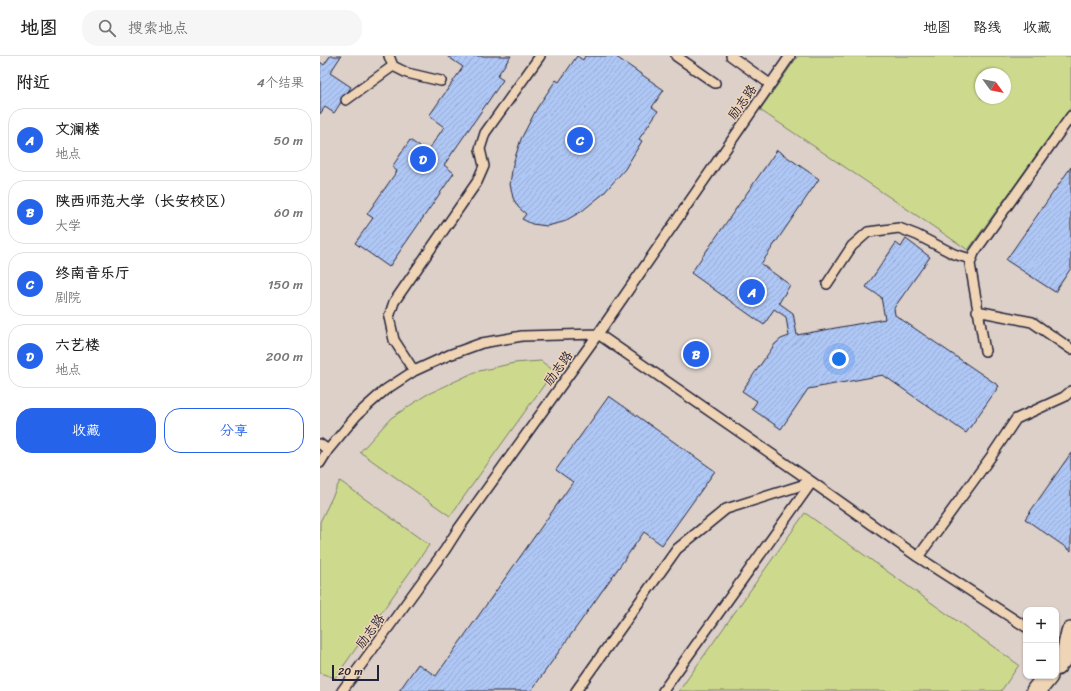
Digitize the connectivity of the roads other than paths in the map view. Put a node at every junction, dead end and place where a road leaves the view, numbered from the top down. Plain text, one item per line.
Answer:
1 (389, 56) edge
2 (540, 56) edge
3 (676, 56) edge
4 (730, 56) edge
5 (790, 56) edge
6 (393, 66) junction
7 (441, 81) dead end
8 (715, 83) dead end
9 (770, 84) junction
10 (346, 100) dead end
11 (1071, 116) edge
12 (971, 259) junction
13 (827, 284) dead end
14 (977, 311) junction
15 (598, 334) junction
16 (1071, 349) edge
17 (985, 352) dead end
18 (414, 371) junction
19 (1071, 391) edge
20 (320, 444) edge
21 (328, 450) junction
22 (320, 463) edge
23 (812, 482) junction
24 (918, 557) junction
25 (1023, 626) edge
26 (1071, 632) edge
27 (1062, 656) edge
28 (1046, 679) edge
29 (342, 691) edge
30 (576, 691) edge
31 (663, 691) edge
32 (1036, 691) edge

1 - 6 lane
2 - 18 lane
3 - 8 lane
4 - 9 lane
5 - 9 lane, 励志路
6 - 7 lane
6 - 10 lane
9 - 15 lane, 励志路
11 - 12 lane
12 - 13 lane
12 - 14 lane
14 - 16 lane
14 - 17 lane
15 - 18 lane
15 - 23 lane
15 - 29 lane, 励志路
18 - 21 lane
19 - 24 lane
20 - 21 lane
21 - 22 lane
23 - 24 lane
23 - 30 lane
23 - 31 lane
24 - 25 lane
26 - 27 street
28 - 32 street

